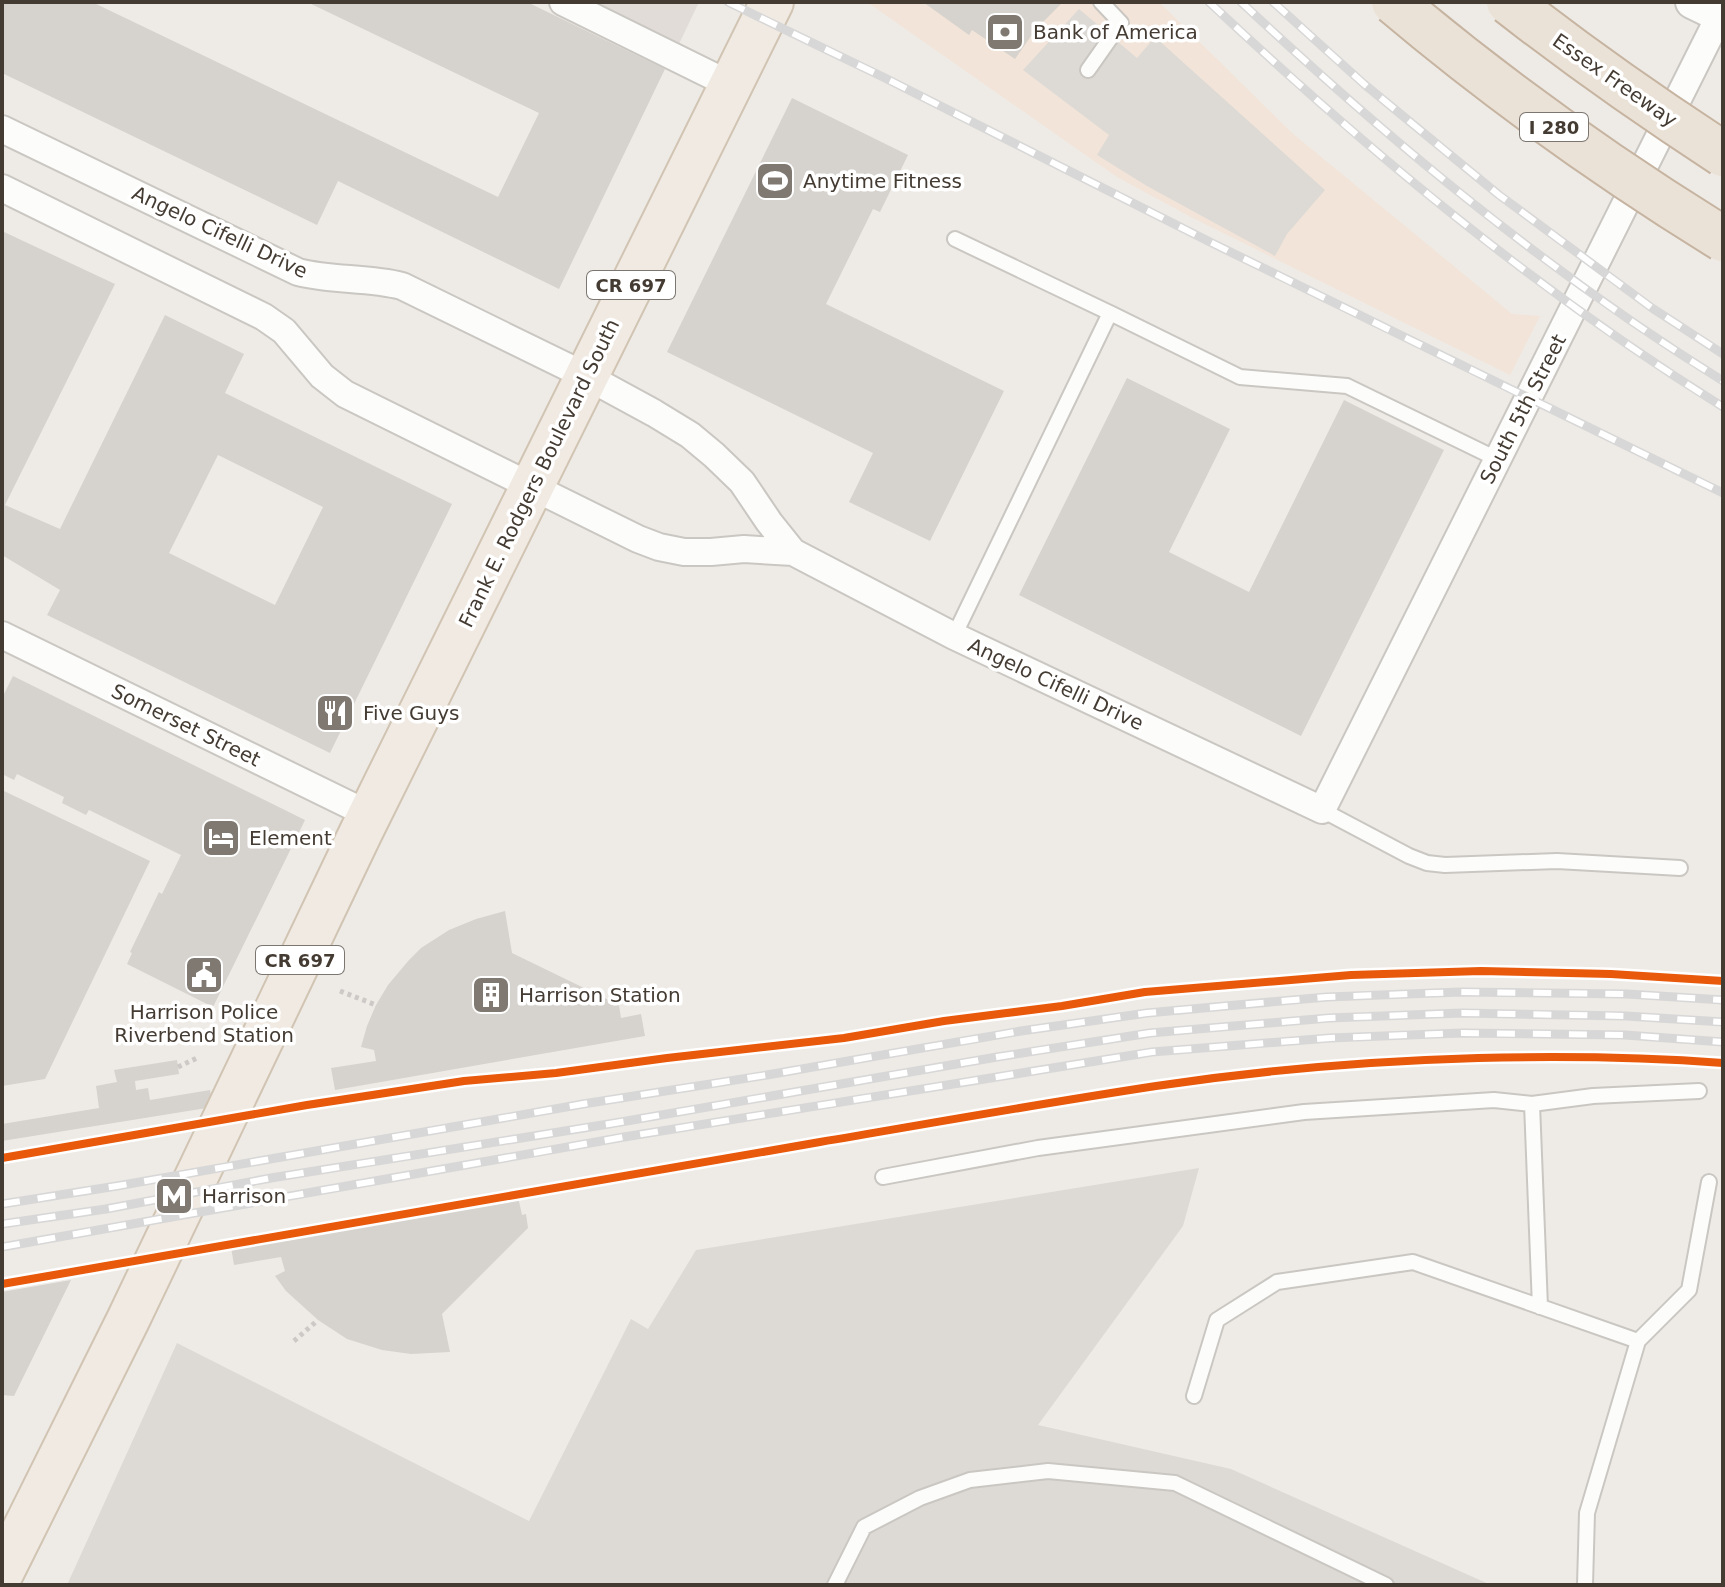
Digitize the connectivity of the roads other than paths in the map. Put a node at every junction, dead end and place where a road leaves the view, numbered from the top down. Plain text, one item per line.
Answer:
1 (563, 2) edge
2 (772, 2) edge
3 (1101, 2) edge
4 (1394, 2) edge
5 (1509, 2) edge
6 (1714, 11) edge
7 (1088, 70) dead end
8 (731, 85) junction
9 (2, 129) edge
10 (1723, 154) edge
11 (2, 188) edge
12 (955, 239) dead end
13 (1723, 239) edge
14 (1110, 313) junction
15 (586, 376) junction
16 (1497, 459) junction
17 (532, 487) junction
18 (793, 552) junction
19 (2, 635) edge
20 (954, 636) junction
21 (1322, 810) junction
22 (365, 823) junction
23 (1680, 868) dead end
24 (1699, 1091) dead end
25 (1532, 1104) junction
26 (883, 1177) dead end
27 (1709, 1182) dead end
28 (1540, 1307) junction
29 (1638, 1341) junction
30 (1194, 1396) dead end
31 (2, 1573) edge
32 (835, 1585) edge
33 (1386, 1585) edge
34 (1585, 1585) edge

1 - 8 street
2 - 8 main road, Frank E. Rodgers Boulevard South / CR 697
3 - 7 lane
4 - 13 highway, I 280, bridge
5 - 10 highway, Essex Freeway, bridge
6 - 16 street, South 5th Street
8 - 15 main road, Frank E. Rodgers Boulevard South / CR 697
9 - 15 street, Angelo Cifelli Drive
11 - 17 street, Angelo Cifelli Drive
12 - 14 lane
14 - 16 lane
14 - 20 lane
15 - 17 main road, Frank E. Rodgers Boulevard South / CR 697
15 - 18 street, Angelo Cifelli Drive
16 - 21 street, South 5th Street
17 - 18 street, Angelo Cifelli Drive
17 - 22 main road, Frank E. Rodgers Boulevard South / CR 697
18 - 20 street, Angelo Cifelli Drive
19 - 22 street, Somerset Street
20 - 21 street, Angelo Cifelli Drive
21 - 23 lane
22 - 31 main road, Frank E. Rodgers Boulevard South / CR 697
24 - 25 lane
25 - 26 lane
25 - 28 lane
27 - 29 lane
28 - 29 lane
28 - 30 lane
29 - 34 lane
32 - 33 lane

